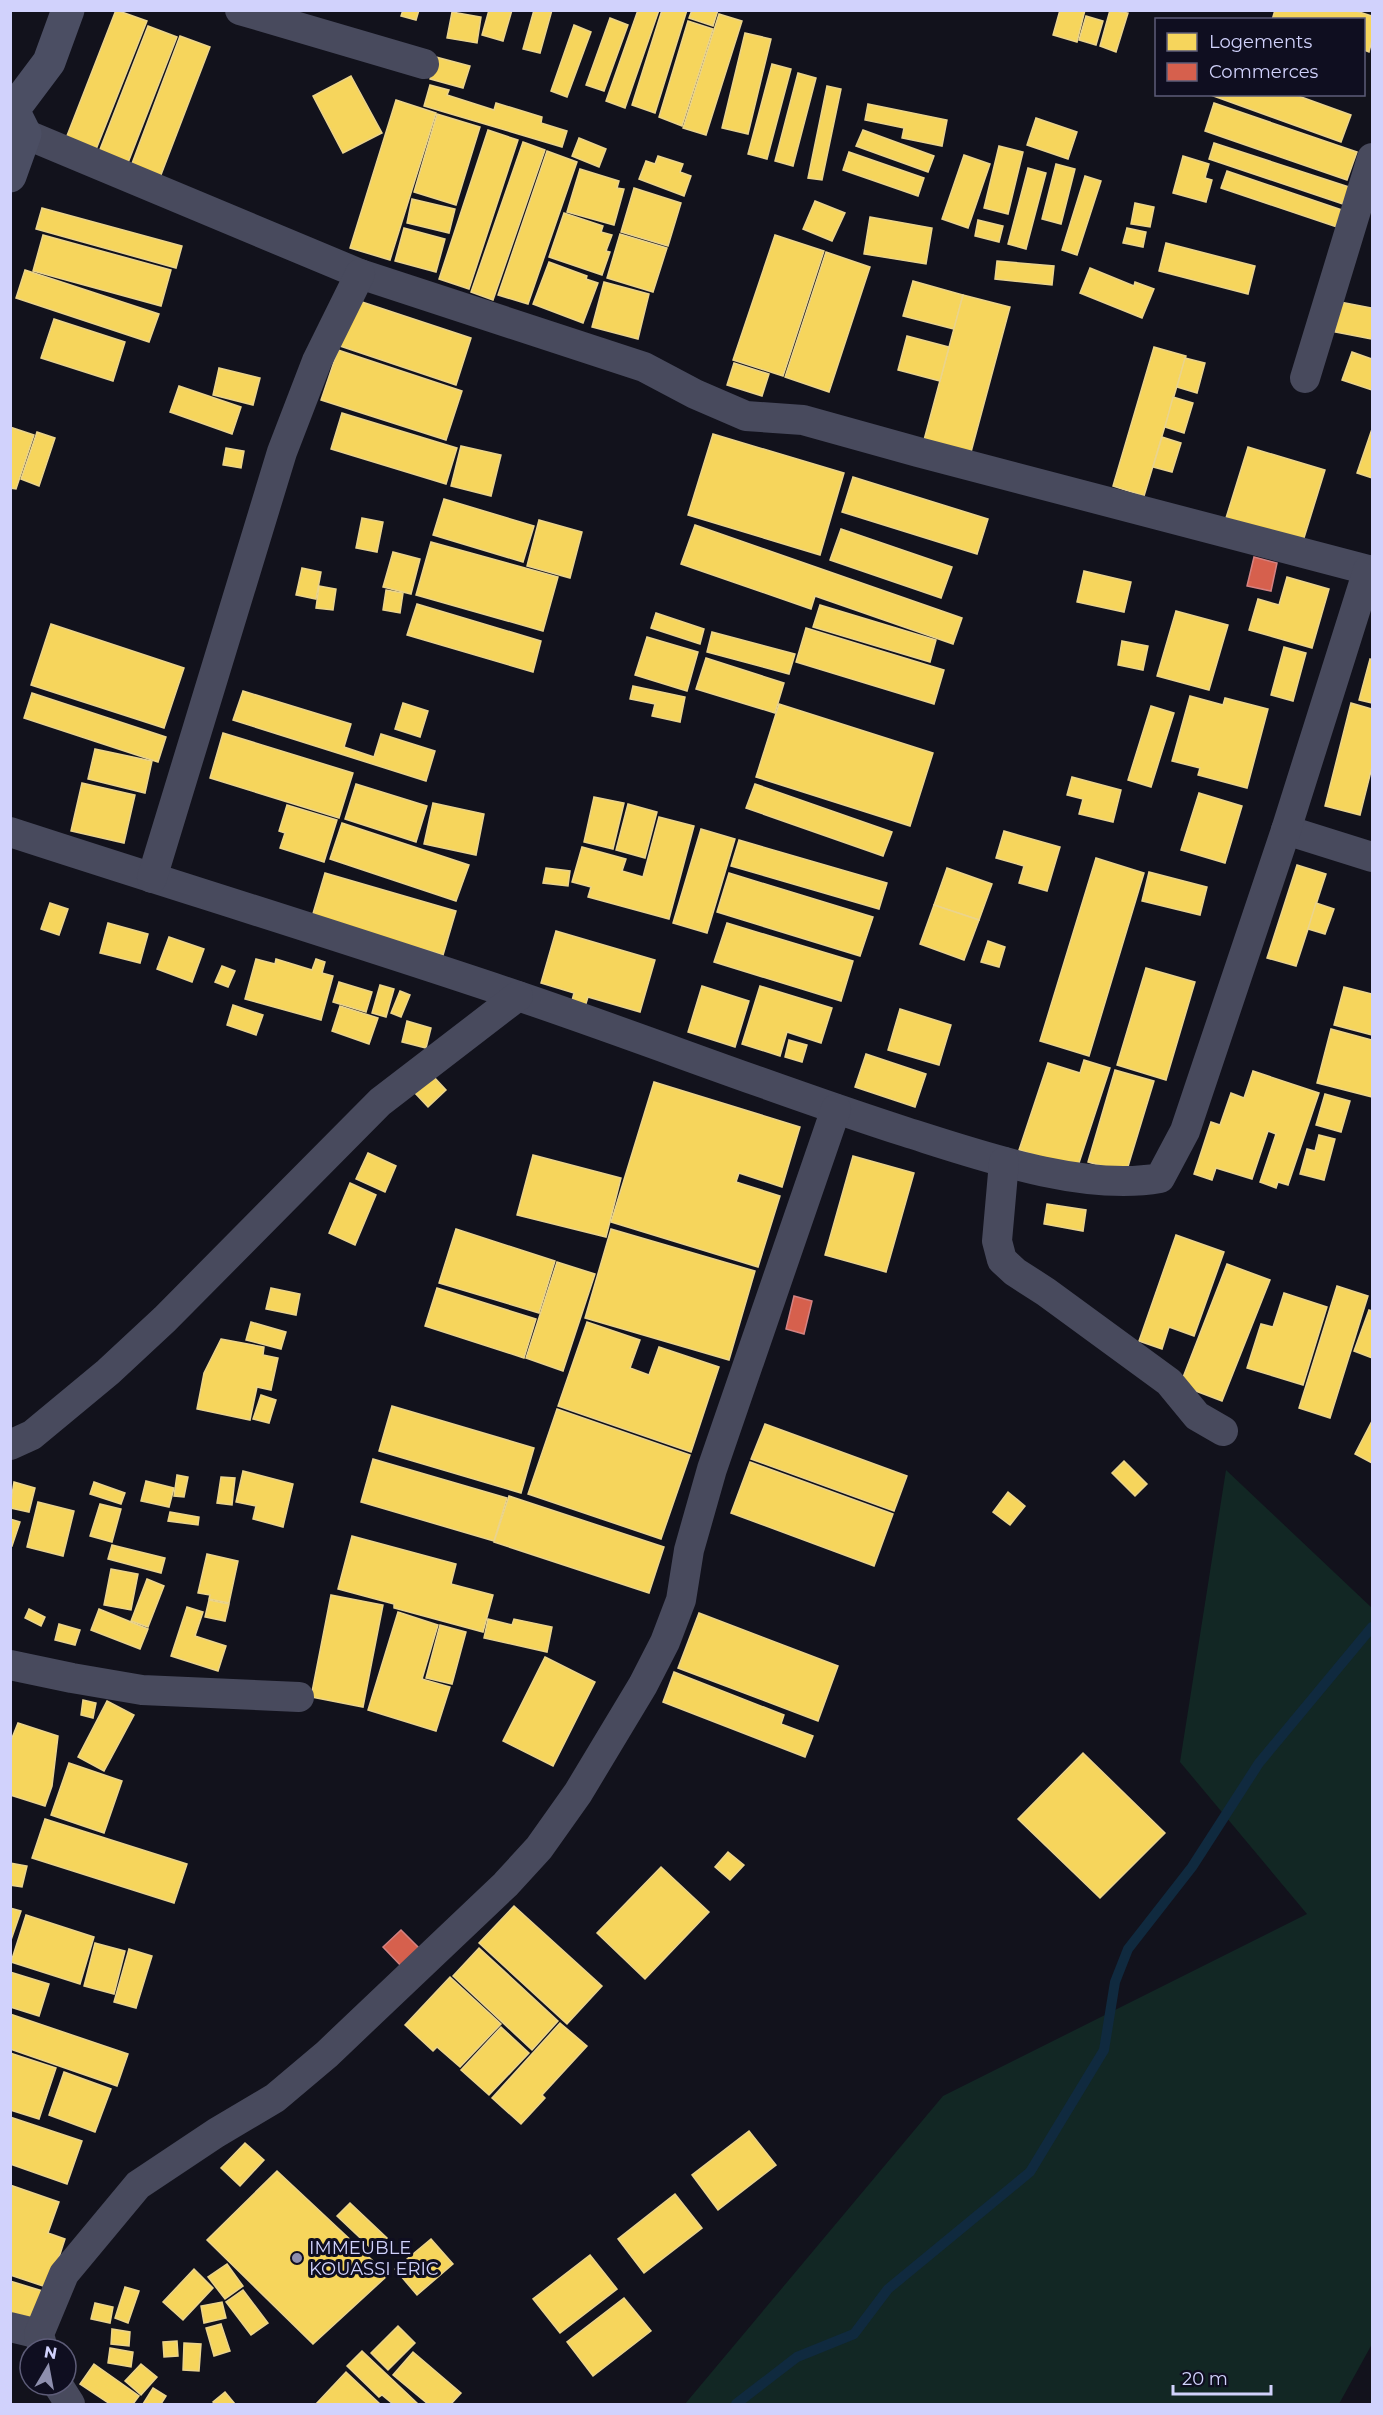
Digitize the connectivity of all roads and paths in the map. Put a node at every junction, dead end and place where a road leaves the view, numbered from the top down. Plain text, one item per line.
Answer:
1 (68, 10) edge
2 (240, 10) edge
3 (424, 64) dead end
4 (16, 117) edge
5 (1372, 158) edge
6 (10, 176) edge
7 (360, 274) junction
8 (1305, 378) dead end
9 (1370, 571) edge
10 (1286, 830) junction
11 (10, 832) edge
12 (1372, 857) edge
13 (152, 878) junction
14 (518, 996) junction
15 (836, 1109) junction
16 (1004, 1162) junction
17 (1223, 1431) dead end
18 (10, 1445) edge
19 (10, 1665) edge
20 (299, 1697) dead end
21 (31, 2337) edge

1 - 4 street
2 - 3 street
4 - 6 street
4 - 7 street
5 - 8 street
7 - 9 street
7 - 13 street
9 - 10 street
10 - 12 street
10 - 16 street
11 - 13 street
13 - 14 street
14 - 15 street
14 - 18 street
15 - 16 street
15 - 21 street
16 - 17 street
19 - 20 street

